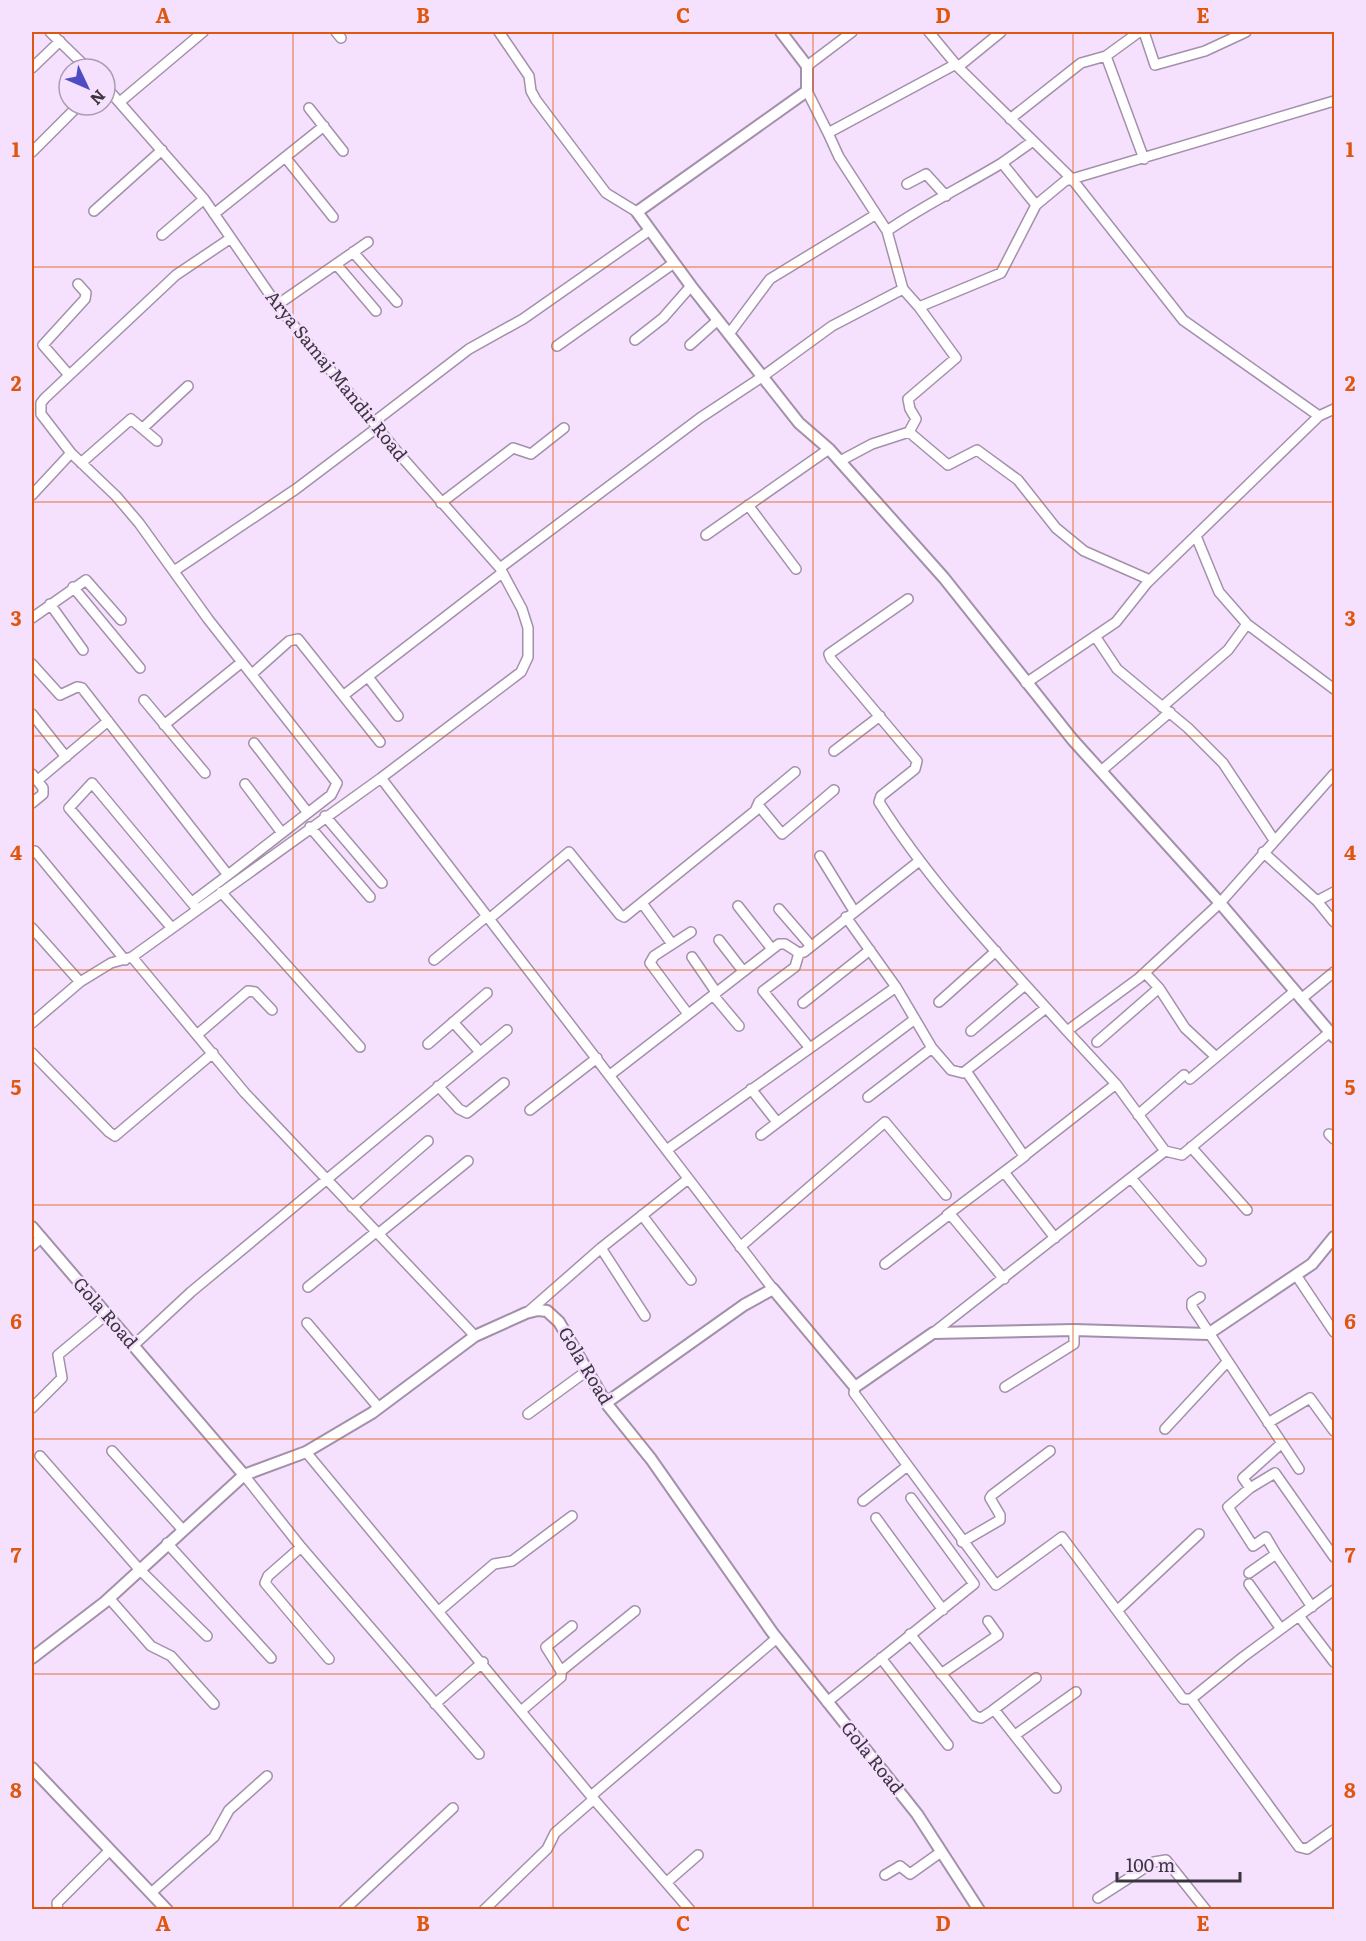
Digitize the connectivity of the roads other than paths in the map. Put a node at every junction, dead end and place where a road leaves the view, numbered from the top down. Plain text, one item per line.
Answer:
1 (50, 32) edge
2 (203, 32) edge
3 (499, 32) edge
4 (781, 32) edge
5 (852, 32) edge
6 (929, 32) edge
7 (1001, 32) edge
8 (1138, 32) edge
9 (1144, 32) edge
10 (1246, 32) edge
11 (60, 41) junction
12 (1106, 56) junction
13 (76, 57) edge
14 (957, 65) junction
15 (807, 66) junction
16 (32, 68) edge
17 (807, 91) junction
18 (117, 97) edge
19 (121, 101) junction
20 (1335, 101) edge
21 (309, 108) dead end
22 (68, 117) edge
23 (1010, 119) junction
24 (324, 126) junction
25 (828, 133) junction
26 (1033, 141) junction
27 (162, 150) junction
28 (343, 151) dead end
29 (32, 152) edge
30 (285, 157) junction
31 (1144, 159) junction
32 (1002, 163) junction
33 (1072, 179) junction
34 (907, 184) dead end
35 (946, 196) junction
36 (204, 199) junction
37 (1036, 205) junction
38 (94, 211) dead end
39 (637, 212) junction
40 (214, 213) junction
41 (875, 215) junction
42 (333, 217) dead end
43 (650, 230) junction
44 (887, 231) junction
45 (162, 235) dead end
46 (231, 238) junction
47 (368, 242) dead end
48 (353, 252) junction
49 (675, 263) junction
50 (336, 264) junction
51 (78, 284) dead end
52 (691, 286) junction
53 (903, 289) junction
54 (397, 302) dead end
55 (277, 305) junction
56 (919, 307) junction
57 (376, 311) dead end
58 (718, 320) junction
59 (729, 334) junction
60 (635, 340) dead end
61 (690, 345) dead end
62 (557, 346) dead end
63 (69, 375) junction
64 (762, 377) junction
65 (188, 386) dead end
66 (1335, 409) edge
67 (1319, 416) junction
68 (376, 425) junction
69 (143, 428) junction
70 (564, 428) dead end
71 (909, 432) junction
72 (157, 441) dead end
73 (829, 449) junction
74 (71, 453) junction
75 (840, 461) junction
76 (81, 463) junction
77 (32, 495) edge
78 (441, 503) junction
79 (748, 505) junction
80 (706, 535) dead end
81 (1196, 536) junction
82 (796, 569) dead end
83 (501, 570) junction
84 (174, 571) junction
85 (1150, 580) junction
86 (73, 587) junction
87 (908, 599) dead end
88 (50, 604) junction
89 (32, 618) edge
90 (121, 620) dead end
91 (1247, 624) junction
92 (1095, 636) junction
93 (82, 650) dead end
94 (242, 662) junction
95 (32, 664) edge
96 (140, 668) dead end
97 (252, 674) junction
98 (368, 677) junction
99 (1026, 683) junction
100 (1335, 689) edge
101 (344, 695) junction
102 (144, 700) dead end
103 (1166, 710) junction
104 (32, 714) edge
105 (398, 716) dead end
106 (880, 716) junction
107 (108, 721) junction
108 (164, 725) junction
109 (380, 742) dead end
110 (254, 743) dead end
111 (834, 752) dead end
112 (66, 757) junction
113 (1101, 771) junction
114 (795, 772) dead end
115 (205, 773) dead end
116 (1335, 774) edge
117 (35, 777) edge
118 (381, 778) junction
119 (245, 784) dead end
120 (834, 790) dead end
121 (32, 802) edge
122 (759, 806) junction
123 (308, 813) junction
124 (324, 816) junction
125 (310, 827) junction
126 (282, 832) junction
127 (1274, 840) junction
128 (35, 851) dead end
129 (1263, 852) junction
130 (820, 856) dead end
131 (918, 862) junction
132 (228, 874) junction
133 (382, 883) dead end
134 (221, 892) junction
135 (1335, 892) edge
136 (370, 897) dead end
137 (1317, 901) junction
138 (642, 903) junction
139 (1220, 903) junction
140 (195, 905) junction
141 (738, 906) dead end
142 (779, 909) dead end
143 (850, 914) junction
144 (488, 917) junction
145 (1335, 922) edge
146 (171, 927) junction
147 (32, 928) edge
148 (691, 932) dead end
149 (719, 940) dead end
150 (672, 944) junction
151 (811, 946) junction
152 (772, 949) junction
153 (870, 950) junction
154 (996, 951) junction
155 (800, 953) junction
156 (692, 957) dead end
157 (128, 958) junction
158 (434, 960) dead end
159 (743, 971) junction
160 (1335, 972) edge
161 (1145, 973) junction
162 (80, 982) junction
163 (1025, 985) junction
164 (896, 987) junction
165 (1159, 988) junction
166 (487, 993) dead end
167 (714, 994) junction
168 (1298, 995) junction
169 (939, 1002) dead end
170 (803, 1003) dead end
171 (1047, 1008) junction
172 (272, 1010) dead end
173 (688, 1014) junction
174 (915, 1019) junction
175 (453, 1022) junction
176 (32, 1023) edge
177 (739, 1026) dead end
178 (507, 1030) dead end
179 (971, 1031) dead end
180 (1067, 1031) junction
181 (198, 1035) junction
182 (1332, 1035) edge
183 (1097, 1042) dead end
184 (428, 1044) dead end
185 (360, 1047) dead end
186 (809, 1047) junction
187 (932, 1048) junction
188 (480, 1052) junction
189 (32, 1053) edge
190 (213, 1053) junction
191 (1215, 1056) junction
192 (597, 1058) junction
193 (966, 1071) junction
194 (610, 1075) junction
195 (504, 1083) dead end
196 (1116, 1084) junction
197 (438, 1086) junction
198 (751, 1089) junction
199 (868, 1097) dead end
200 (530, 1110) dead end
201 (1138, 1115) junction
202 (777, 1122) junction
203 (761, 1135) dead end
204 (428, 1141) dead end
205 (1191, 1147) junction
206 (668, 1149) junction
207 (1165, 1151) junction
208 (1025, 1156) junction
209 (468, 1161) dead end
210 (1004, 1172) junction
211 (1131, 1178) junction
212 (326, 1179) junction
213 (688, 1179) junction
214 (946, 1195) dead end
215 (352, 1207) junction
216 (1247, 1210) dead end
217 (642, 1215) junction
218 (947, 1215) junction
219 (32, 1227) edge
220 (377, 1233) junction
221 (1335, 1237) edge
222 (40, 1238) junction
223 (1055, 1238) junction
224 (32, 1246) edge
225 (740, 1247) junction
226 (601, 1248) junction
227 (1201, 1261) dead end
228 (885, 1264) dead end
229 (1296, 1275) junction
230 (1004, 1279) junction
231 (691, 1280) dead end
232 (308, 1287) dead end
233 (773, 1289) junction
234 (1200, 1296) dead end
235 (526, 1313) junction
236 (106, 1315) junction
237 (645, 1316) dead end
238 (307, 1323) dead end
239 (1074, 1330) junction
240 (1335, 1332) edge
241 (933, 1333) junction
242 (1208, 1334) junction
243 (475, 1336) junction
244 (133, 1346) junction
245 (1227, 1362) junction
246 (588, 1370) junction
247 (855, 1387) junction
248 (1005, 1387) dead end
249 (606, 1403) junction
250 (32, 1408) edge
251 (380, 1408) junction
252 (528, 1414) dead end
253 (1268, 1423) junction
254 (1165, 1430) dead end
255 (1335, 1431) edge
256 (1282, 1443) junction
257 (112, 1451) dead end
258 (1050, 1451) dead end
259 (306, 1452) junction
260 (40, 1456) dead end
261 (906, 1467) junction
262 (1299, 1469) dead end
263 (243, 1475) junction
264 (1250, 1488) junction
265 (910, 1498) dead end
266 (862, 1501) dead end
267 (572, 1516) dead end
268 (876, 1518) dead end
269 (182, 1529) junction
270 (1199, 1534) dead end
271 (962, 1542) junction
272 (168, 1543) junction
273 (302, 1547) junction
274 (1276, 1554) junction
275 (1335, 1557) edge
276 (139, 1569) junction
277 (1249, 1573) dead end
278 (1249, 1584) dead end
279 (1335, 1590) edge
280 (109, 1598) junction
281 (1312, 1607) junction
282 (944, 1610) junction
283 (1118, 1610) junction
284 (439, 1611) junction
285 (635, 1611) dead end
286 (1299, 1616) junction
287 (988, 1621) dead end
288 (572, 1626) dead end
289 (1281, 1629) junction
290 (910, 1634) junction
291 (207, 1636) dead end
292 (777, 1638) junction
293 (32, 1658) edge
294 (271, 1658) dead end
295 (881, 1658) junction
296 (329, 1659) dead end
297 (483, 1662) junction
298 (1335, 1662) edge
299 (561, 1671) junction
300 (941, 1674) junction
301 (1036, 1678) dead end
302 (1076, 1692) dead end
303 (1191, 1699) junction
304 (827, 1702) junction
305 (214, 1704) dead end
306 (435, 1704) junction
307 (993, 1710) junction
308 (520, 1712) junction
309 (1015, 1735) junction
310 (948, 1745) dead end
311 (479, 1754) dead end
312 (32, 1768) edge
313 (267, 1776) dead end
314 (1056, 1788) dead end
315 (593, 1797) junction
316 (453, 1808) dead end
317 (1335, 1830) edge
318 (110, 1850) junction
319 (941, 1852) junction
320 (698, 1855) dead end
321 (885, 1875) dead end
322 (668, 1882) junction
323 (151, 1893) junction
324 (1098, 1898) dead end
325 (58, 1910) edge
326 (167, 1910) edge
327 (344, 1910) edge
328 (484, 1910) edge
329 (690, 1910) edge
330 (979, 1910) edge
331 (1206, 1910) edge

1 - 11 street
2 - 19 street
3 - 39 street
4 - 15 street
5 - 15 street
6 - 14 street
7 - 14 street
8 - 12 street
9 - 10 street
11 - 13 street
11 - 16 street
12 - 23 street
12 - 31 street
14 - 23 street
14 - 25 street
15 - 17 street
17 - 25 street
17 - 39 street
18 - 19 street, Arya Samaj Mandir Road
19 - 27 street, Arya Samaj Mandir Road
20 - 31 street
21 - 24 street
22 - 29 street
23 - 26 street
24 - 28 street
24 - 30 street
25 - 41 street
26 - 32 street
26 - 33 street
27 - 36 street, Arya Samaj Mandir Road
27 - 38 street
30 - 40 street
30 - 42 street
31 - 33 street
32 - 35 street
32 - 37 street
33 - 37 street
33 - 67 street
34 - 35 street
35 - 44 street
36 - 40 street, Arya Samaj Mandir Road
36 - 45 street
37 - 56 street
39 - 43 street
40 - 46 street, Arya Samaj Mandir Road
41 - 44 street
41 - 59 street
43 - 49 street
43 - 68 street
44 - 53 street
46 - 55 street, Arya Samaj Mandir Road
46 - 63 street
47 - 48 street
48 - 50 street
48 - 54 street
49 - 52 street
49 - 62 street
50 - 55 street
50 - 57 street
51 - 63 street
52 - 58 street
52 - 60 street
53 - 56 street
53 - 64 street
55 - 68 street, Arya Samaj Mandir Road
56 - 71 street
58 - 59 street
58 - 61 street
59 - 64 street
63 - 74 street
64 - 73 street
64 - 83 street
65 - 69 street
66 - 67 street
67 - 81 street
68 - 78 street, Arya Samaj Mandir Road
68 - 84 street
69 - 72 street
69 - 76 street
70 - 78 street
71 - 75 street
71 - 85 street
73 - 75 street
73 - 79 street
74 - 76 street
74 - 77 street
75 - 99 street
76 - 84 street
78 - 83 street, Arya Samaj Mandir Road
79 - 80 street
79 - 82 street
81 - 85 street
81 - 91 street
83 - 98 street
83 - 118 street, Arya Samaj Mandir Road
84 - 94 street
85 - 92 street
86 - 88 street
86 - 90 street
86 - 96 street
87 - 106 street
88 - 89 street
88 - 93 street
91 - 100 street
91 - 103 street
92 - 99 street
92 - 103 street
94 - 97 street
94 - 108 street
95 - 107 street
97 - 101 street
97 - 123 street
98 - 101 street
98 - 105 street
99 - 113 street
101 - 109 street
102 - 108 street
103 - 113 street
103 - 127 street
104 - 112 street
106 - 111 street
106 - 131 street
107 - 112 street
107 - 132 street
108 - 115 street
110 - 123 street
112 - 117 street
113 - 139 street
114 - 122 street
116 - 127 street
117 - 121 street
118 - 124 street
118 - 144 street
119 - 126 street
120 - 122 street
122 - 138 street
123 - 126 street
124 - 125 street
124 - 133 street
125 - 134 street
125 - 136 street
126 - 132 street
127 - 129 street
128 - 157 street
129 - 137 street
129 - 139 street
130 - 143 street
131 - 143 street
131 - 154 street
132 - 140 street
134 - 140 street
134 - 185 street
135 - 137 street
137 - 145 street
138 - 144 street
138 - 150 street
139 - 161 street
139 - 168 street
140 - 146 street
140 - 146 street
141 - 152 street
142 - 151 street
143 - 151 street
143 - 153 street
144 - 158 street
144 - 192 street
146 - 157 street
147 - 162 street
148 - 150 street
149 - 159 street
150 - 173 street
151 - 155 street
152 - 155 street
152 - 159 street
153 - 164 street
153 - 170 street
154 - 163 street
154 - 169 street
155 - 186 street
156 - 167 street
157 - 162 street
157 - 181 street
159 - 167 street
160 - 168 street
161 - 165 street
161 - 180 street
162 - 176 street
163 - 171 street
163 - 179 street
164 - 174 street
164 - 186 street
165 - 183 street
165 - 191 street
166 - 175 street
167 - 173 street
167 - 177 street
168 - 182 street
168 - 191 street
171 - 180 street
171 - 193 street
172 - 181 street
173 - 194 street
174 - 187 street
174 - 202 street
175 - 184 street
175 - 188 street
178 - 188 street
180 - 196 street
181 - 190 street
182 - 205 street
186 - 198 street
187 - 193 street
187 - 199 street
188 - 197 street
189 - 190 street
190 - 212 street
191 - 201 street
192 - 194 street
192 - 200 street
193 - 208 street
194 - 206 street
195 - 197 street
196 - 201 street
196 - 208 street
197 - 212 street
198 - 202 street
198 - 206 street
201 - 207 street
202 - 203 street
204 - 215 street
205 - 207 street
205 - 216 street
206 - 213 street
207 - 211 street
208 - 210 street
209 - 220 street
210 - 218 street
210 - 223 street
211 - 223 street
211 - 227 street
212 - 215 street
212 - 244 street
213 - 217 street
213 - 225 street
214 - 225 street
215 - 220 street
217 - 226 street
217 - 231 street
218 - 228 street
218 - 230 street
219 - 222 street, Gola Road
220 - 232 street
220 - 243 street
221 - 229 street
222 - 224 street
222 - 236 street, Gola Road
223 - 230 street
225 - 233 street
226 - 235 street
226 - 237 street
229 - 240 street
229 - 242 street
230 - 241 street
233 - 247 street
233 - 249 street
234 - 242 street
235 - 243 street
235 - 246 street, Gola Road
236 - 244 street, Gola Road
236 - 250 street
238 - 251 street
239 - 241 street
239 - 242 street
239 - 248 street
241 - 247 street
242 - 245 street
243 - 251 street
244 - 263 street, Gola Road
245 - 253 street
245 - 254 street
246 - 249 street, Gola Road
246 - 252 street
247 - 261 street
249 - 292 street, Gola Road
251 - 259 street
253 - 255 street
253 - 256 street
256 - 262 street
256 - 264 street
257 - 269 street
258 - 271 street
259 - 263 street
259 - 284 street
260 - 276 street
261 - 266 street
261 - 271 street
263 - 269 street
263 - 273 street
264 - 274 street
264 - 275 street
265 - 282 street
267 - 284 street
268 - 282 street
269 - 272 street
270 - 283 street
271 - 283 street
272 - 276 street
272 - 294 street
273 - 296 street
273 - 306 street
274 - 277 street
274 - 281 street
276 - 280 street
276 - 291 street
278 - 289 street
279 - 281 street
280 - 293 street
280 - 305 street
281 - 286 street
282 - 290 street
283 - 303 street
284 - 297 street
285 - 299 street
286 - 289 street
286 - 298 street
287 - 300 street
288 - 299 street
289 - 303 street
290 - 295 street
290 - 300 street
292 - 304 street, Gola Road
292 - 315 street
295 - 304 street
295 - 310 street
297 - 306 street
297 - 308 street
299 - 308 street
300 - 307 street
301 - 307 street
302 - 309 street
303 - 317 street
304 - 319 street, Gola Road
306 - 311 street
307 - 309 street
308 - 315 street
309 - 314 street
312 - 318 street
313 - 323 street
315 - 322 street
315 - 328 street
316 - 327 street
318 - 323 street
318 - 325 street
319 - 321 street
319 - 330 street, Gola Road
320 - 322 street
322 - 329 street
323 - 326 street
324 - 331 street

